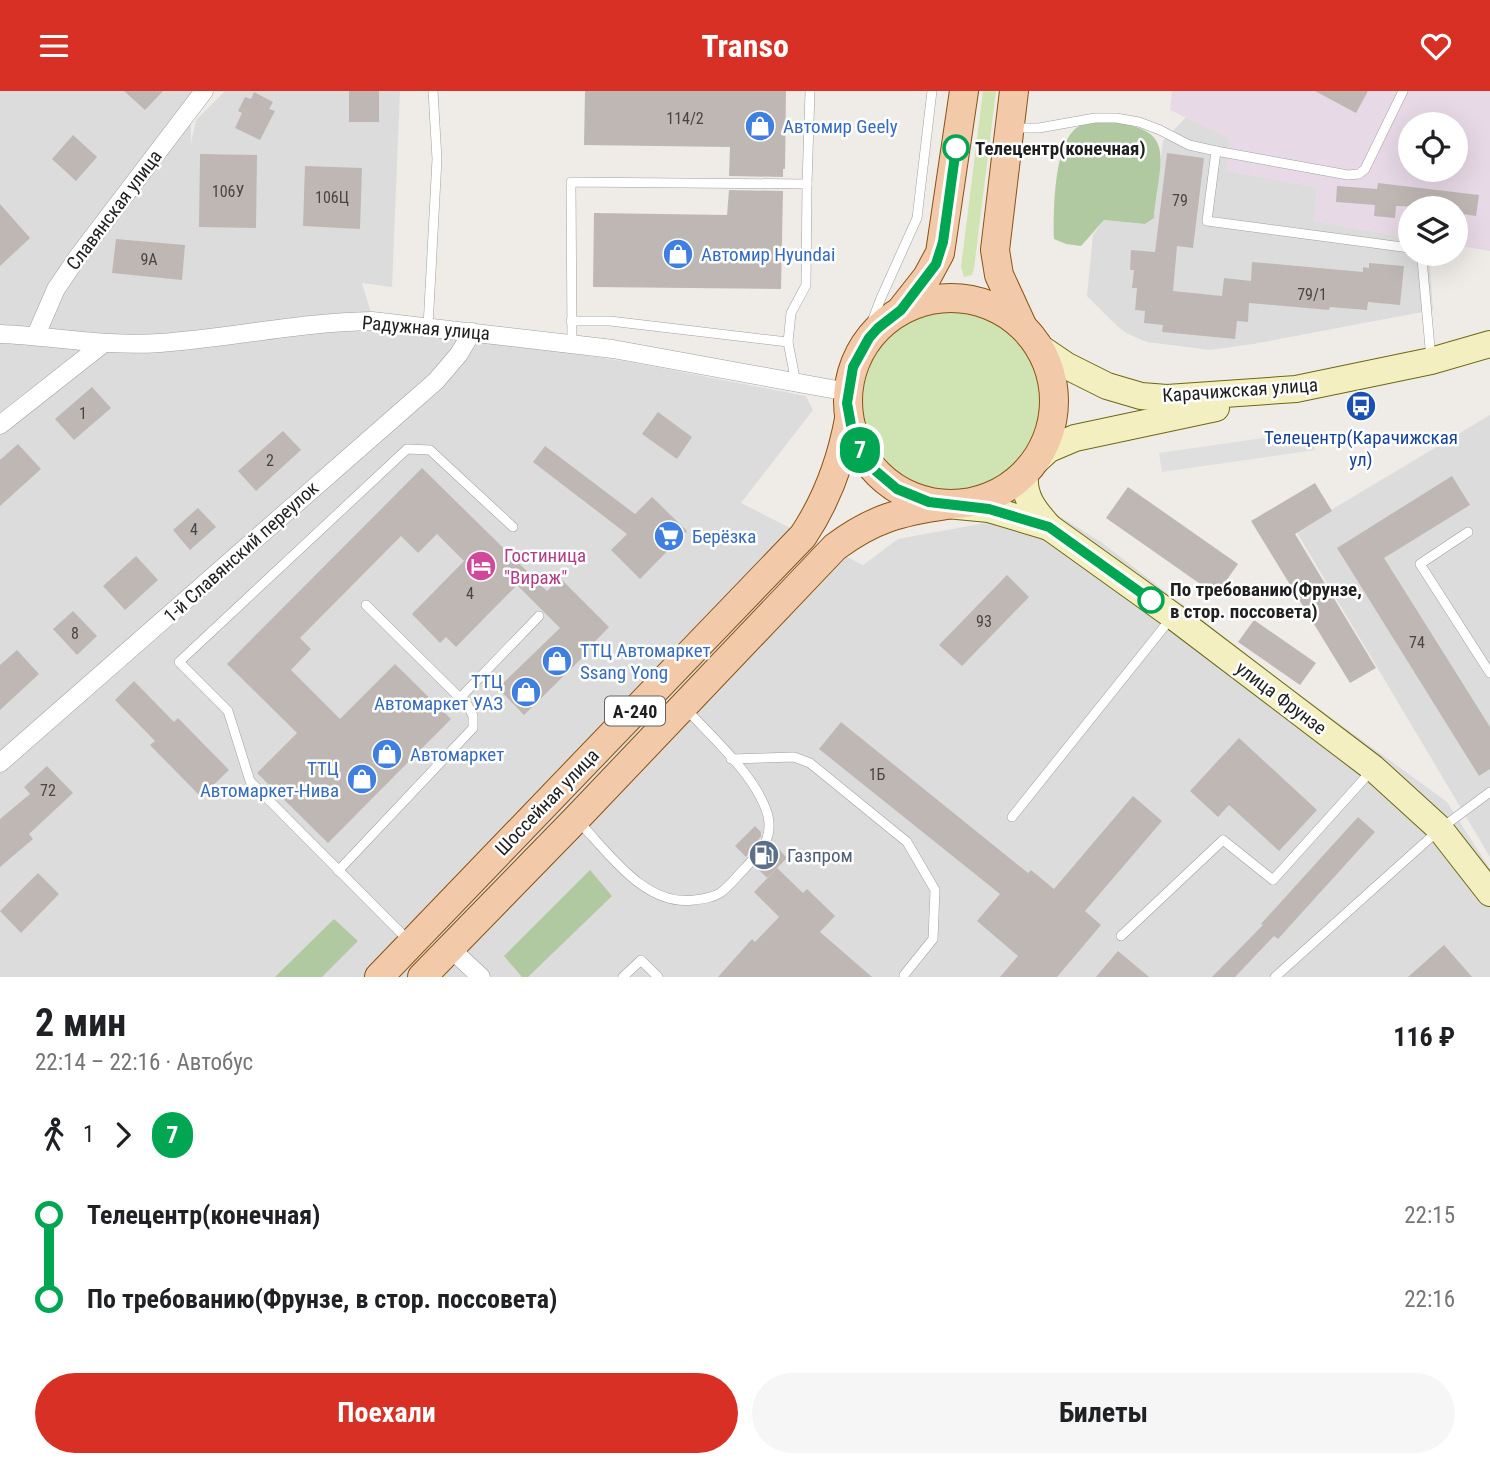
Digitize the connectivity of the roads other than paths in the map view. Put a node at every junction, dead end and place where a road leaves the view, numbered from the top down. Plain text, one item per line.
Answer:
1 (204, 91) edge
2 (433, 91) edge
3 (810, 91) edge
4 (932, 91) edge
5 (964, 91) edge
6 (1014, 91) edge
7 (1403, 91) edge
8 (1009, 128) junction
9 (1216, 151) junction
10 (807, 184) junction
11 (1398, 246) edge
12 (1423, 266) edge
13 (901, 310) junction
14 (571, 321) junction
15 (428, 327) junction
16 (472, 332) junction
17 (0, 334) edge
18 (36, 335) junction
19 (1031, 337) junction
20 (788, 342) junction
21 (104, 343) junction
22 (572, 343) junction
23 (1490, 344) edge
24 (861, 350) junction
25 (1431, 361) junction
26 (796, 383) junction
27 (1296, 389) junction
28 (849, 406) junction
29 (0, 425) edge
30 (1030, 467) junction
31 (947, 505) junction
32 (513, 527) dead end
33 (1049, 527) junction
34 (1468, 532) dead end
35 (366, 605) dead end
36 (539, 616) dead end
37 (1173, 616) junction
38 (1490, 673) edge
39 (460, 698) junction
40 (684, 706) junction
41 (731, 759) junction
42 (0, 763) edge
43 (1373, 768) junction
44 (1490, 792) edge
45 (1012, 817) dead end
46 (576, 819) junction
47 (1440, 829) junction
48 (338, 871) junction
49 (1490, 893) edge
50 (1121, 936) dead end
51 (412, 944) junction
52 (450, 948) junction
53 (904, 975) dead end
54 (379, 977) edge
55 (422, 977) edge
56 (481, 977) edge
57 (623, 977) edge
58 (658, 977) edge
59 (1276, 977) edge

1 - 18 street, Славянская улица
2 - 15 lane
3 - 10 lane
4 - 24 lane
5 - 13 main road
6 - 8 main road
7 - 9 lane
8 - 9 lane
8 - 19 main road
9 - 11 lane
10 - 14 lane
10 - 20 lane
12 - 25 lane
13 - 19 main road
13 - 24 main road
14 - 20 lane
14 - 22 lane
15 - 16 street, Радужная улица
15 - 21 street, Радужная улица
16 - 22 street, Радужная улица
16 - 42 street, 1-й Славянский переулок
17 - 18 street, Радужная улица
18 - 21 street, Радужная улица
19 - 27 street, Карачижская улица
19 - 30 main road
20 - 26 lane
21 - 29 street
22 - 26 street, Радужная улица
23 - 25 street, Карачижская улица
24 - 28 main road
25 - 27 street, Карачижская улица
26 - 28 street, Радужная улица
27 - 30 street
28 - 31 main road
28 - 51 main road, Шоссейная улица / А-240
30 - 31 main road
30 - 33 street
31 - 33 street
31 - 40 main road, Шоссейная улица / А-240
32 - 48 lane
33 - 37 street, улица Фрунзе
34 - 38 lane
35 - 39 lane
36 - 39 lane
37 - 43 street, улица Фрунзе
37 - 45 lane
39 - 48 lane
40 - 41 lane
40 - 46 main road, Шоссейная улица / А-240
41 - 46 lane
41 - 53 lane
43 - 47 street, улица Фрунзе
43 - 50 lane
44 - 47 lane
46 - 52 main road, Шоссейная улица / А-240
47 - 49 street, улица Фрунзе
47 - 59 lane
48 - 51 lane
51 - 54 main road, Шоссейная улица / А-240
52 - 55 main road, Шоссейная улица / А-240
52 - 56 street
57 - 58 lane

